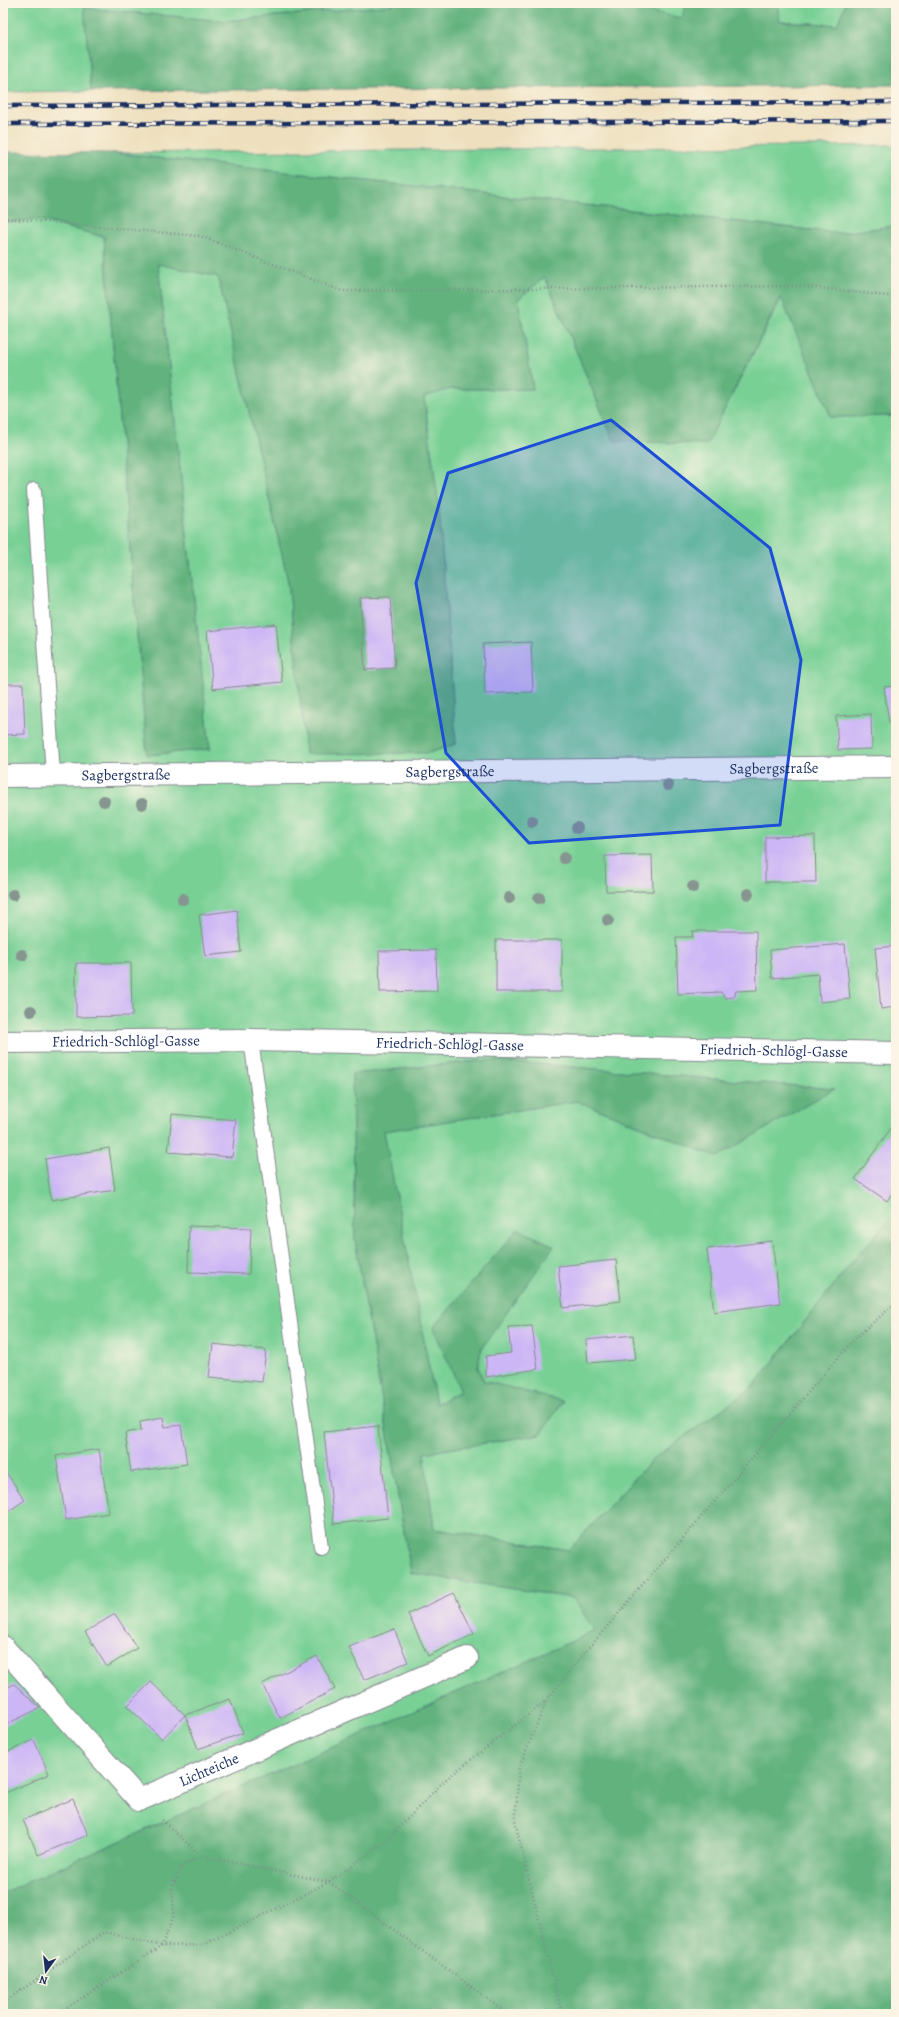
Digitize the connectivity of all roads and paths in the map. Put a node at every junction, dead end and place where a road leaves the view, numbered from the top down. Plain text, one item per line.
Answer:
1 (3, 218) edge
2 (896, 297) edge
3 (34, 490) dead end
4 (896, 767) edge
5 (53, 775) junction
6 (3, 776) edge
7 (251, 1040) junction
8 (3, 1042) edge
9 (896, 1053) edge
10 (896, 1302) edge
11 (321, 1547) dead end
12 (3, 1647) edge
13 (467, 1658) dead end
14 (546, 1701) junction
15 (139, 1800) junction
16 (201, 1856) junction
17 (329, 1882) junction
18 (162, 1946) junction
19 (3, 2001) edge
20 (57, 2014) edge
21 (508, 2014) edge
22 (562, 2014) edge

1 - 2 path
3 - 5 lane
4 - 5 street, Sagbergstraße
5 - 6 street, Sagbergstraße
7 - 8 street, Friedrich-Schlögl-Gasse
7 - 9 street, Friedrich-Schlögl-Gasse
7 - 11 lane
10 - 14 path
12 - 15 street
13 - 15 street, Lichteiche
14 - 17 path
14 - 22 path
15 - 16 path
16 - 17 path
16 - 18 path
17 - 18 path
17 - 21 path
18 - 19 path
18 - 20 path

